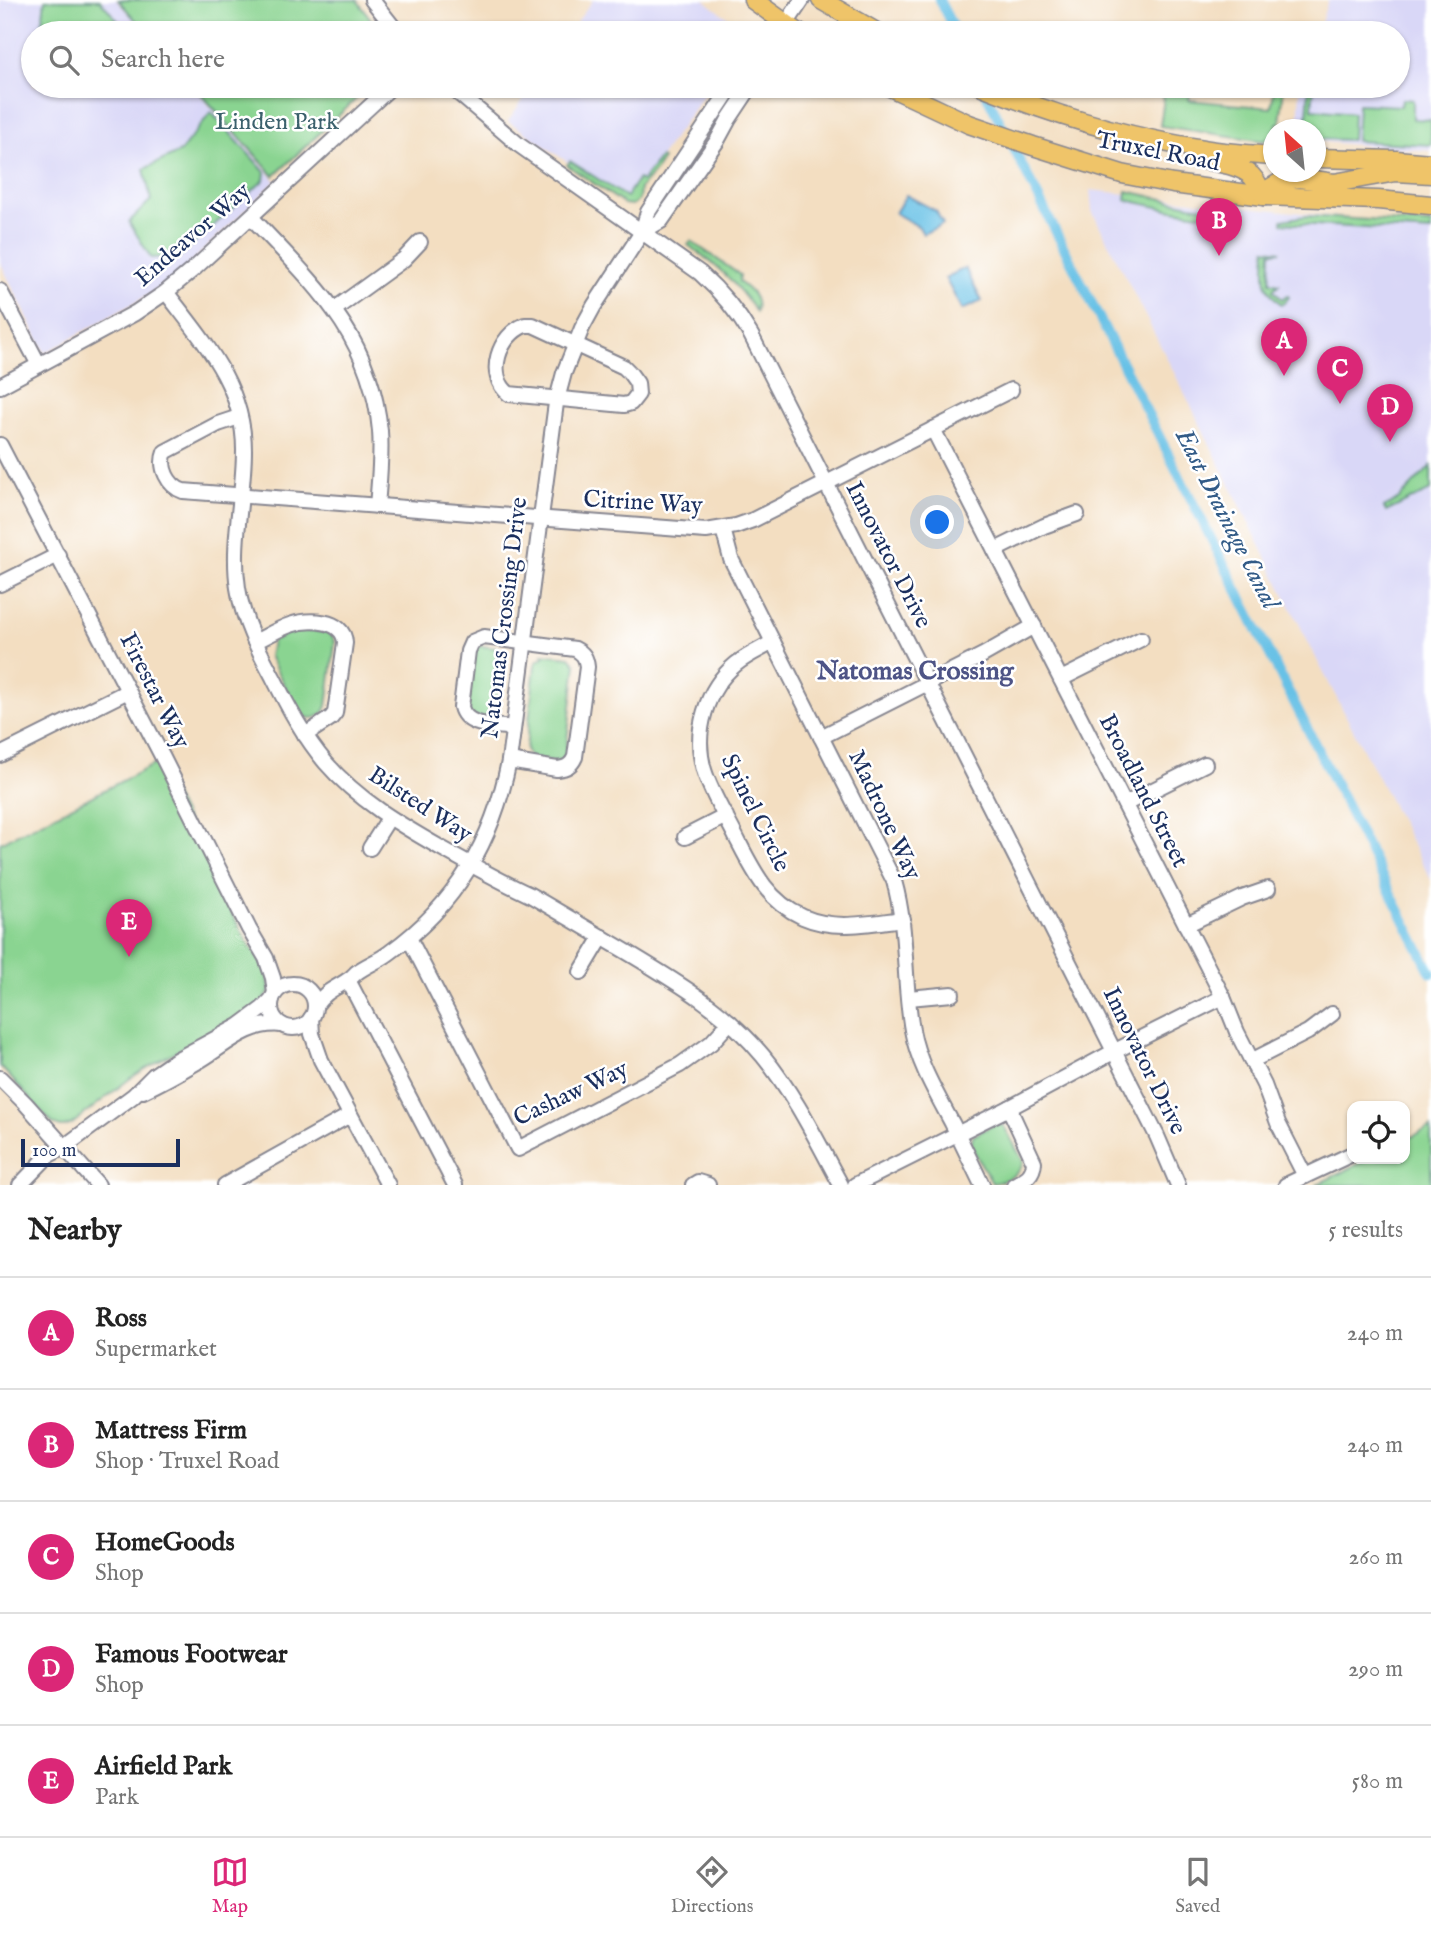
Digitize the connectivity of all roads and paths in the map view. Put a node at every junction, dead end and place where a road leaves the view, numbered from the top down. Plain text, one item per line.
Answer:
1 (372, 0) edge
2 (753, 0) edge
3 (802, 0) edge
4 (821, 0) edge
5 (389, 21) edge
6 (775, 21) edge
7 (790, 21) edge
8 (857, 21) edge
9 (379, 98) edge
10 (464, 98) edge
11 (724, 98) edge
12 (743, 98) edge
13 (914, 98) edge
14 (1012, 98) edge
15 (1088, 124) junction
16 (1263, 155) edge
17 (1326, 158) edge
18 (1431, 163) edge
19 (1431, 174) edge
20 (1264, 196) junction
21 (1431, 205) edge
22 (251, 217) junction
23 (642, 232) junction
24 (420, 242) dead end
25 (0, 291) edge
26 (166, 292) junction
27 (335, 309) junction
28 (574, 344) junction
29 (40, 365) junction
30 (0, 386) edge
31 (1011, 390) dead end
32 (558, 399) junction
33 (239, 417) junction
34 (933, 429) junction
35 (0, 445) edge
36 (826, 483) junction
37 (241, 495) junction
38 (377, 506) junction
39 (1077, 513) dead end
40 (540, 519) junction
41 (723, 529) junction
42 (995, 550) junction
43 (58, 555) junction
44 (0, 584) edge
45 (1034, 626) junction
46 (1141, 639) dead end
47 (255, 642) junction
48 (525, 642) junction
49 (773, 642) junction
50 (1061, 679) junction
51 (928, 682) junction
52 (128, 691) junction
53 (513, 728) junction
54 (305, 735) junction
55 (821, 737) junction
56 (0, 755) edge
57 (509, 761) junction
58 (1205, 764) dead end
59 (1125, 804) junction
60 (726, 816) junction
61 (389, 818) junction
62 (685, 837) dead end
63 (370, 848) dead end
64 (471, 865) junction
65 (1268, 889) dead end
66 (902, 919) junction
67 (1186, 925) junction
68 (602, 937) junction
69 (409, 938) junction
70 (265, 958) junction
71 (581, 972) dead end
72 (352, 976) junction
73 (301, 986) junction
74 (951, 994) dead end
75 (273, 996) junction
76 (1223, 997) junction
77 (909, 998) junction
78 (313, 1012) junction
79 (1332, 1014) dead end
80 (730, 1022) junction
81 (286, 1027) junction
82 (1115, 1051) junction
83 (321, 1060) junction
84 (1253, 1060) junction
85 (0, 1078) edge
86 (133, 1096) junction
87 (1009, 1108) junction
88 (350, 1115) junction
89 (958, 1134) junction
90 (64, 1147) junction
91 (1347, 1156) edge
92 (1305, 1176) junction
93 (20, 1185) edge
94 (32, 1185) edge
95 (98, 1185) edge
96 (225, 1185) edge
97 (388, 1185) edge
98 (454, 1185) edge
99 (693, 1185) edge
100 (708, 1185) edge
101 (841, 1185) edge
102 (855, 1185) edge
103 (982, 1185) edge
104 (1014, 1185) edge
105 (1178, 1185) edge
106 (1286, 1185) edge

1 - 5 street
2 - 6 main road
3 - 7 street
4 - 8 main road
9 - 22 street, Endeavor Way
10 - 23 street, Innovator Drive
11 - 23 street, Natomas Crossing Drive
12 - 23 street, Natomas Crossing Drive
13 - 20 main road, Truxel Road
14 - 15 main road, Truxel Road
15 - 16 main road, Truxel Road
15 - 20 main road
17 - 18 main road
19 - 20 main road
20 - 21 main road, Truxel Road
22 - 26 street, Endeavor Way
22 - 27 street
23 - 28 street, Natomas Crossing Drive
23 - 36 street, Innovator Drive
24 - 27 street
25 - 29 street
26 - 29 street, Endeavor Way
26 - 33 street, Bilsted Way
27 - 38 street
28 - 32 street, Natomas Crossing Drive
28 - 32 street
28 - 32 street
29 - 30 street, Endeavor Way
31 - 34 street, Citrine Way
32 - 40 street, Natomas Crossing Drive
33 - 37 street, Bilsted Way
33 - 37 street, Citrine Way
34 - 36 street, Citrine Way
34 - 42 street, Broadland Street
35 - 43 street, Firestar Way
36 - 41 street, Citrine Way
36 - 51 street, Innovator Drive
37 - 38 street, Citrine Way
37 - 47 street, Bilsted Way
38 - 40 street, Citrine Way
39 - 42 street
40 - 41 street, Citrine Way
40 - 48 street, Natomas Crossing Drive
41 - 49 street, Madrone Way
42 - 45 street, Broadland Street
43 - 44 street
43 - 52 street, Firestar Way
45 - 50 street, Broadland Street
45 - 51 street
46 - 50 street
47 - 54 street, Bilsted Way
47 - 54 street
48 - 53 street, Natomas Crossing Drive
48 - 53 street
48 - 57 street
49 - 55 street, Madrone Way
49 - 60 street, Spinel Circle
50 - 59 street, Broadland Street
51 - 55 street
51 - 82 street, Innovator Drive
52 - 56 street
52 - 70 street, Firestar Way
53 - 57 street, Natomas Crossing Drive
54 - 61 street, Bilsted Way
55 - 66 street, Madrone Way
57 - 64 street, Natomas Crossing Drive
58 - 59 street
59 - 67 street, Broadland Street
60 - 62 street
60 - 66 street, Spinel Circle
61 - 63 street
61 - 64 street, Bilsted Way
64 - 68 street, Bilsted Way
64 - 69 street, Natomas Crossing Drive
65 - 67 street
66 - 77 street, Madrone Way
67 - 76 street, Broadland Street
68 - 71 street
68 - 80 street, Bilsted Way
69 - 72 street, Natomas Crossing Drive
69 - 80 street, Cashaw Way
70 - 73 street, Firestar Way
70 - 75 street, Firestar Way
72 - 73 street, Natomas Crossing Drive
72 - 78 street, Natomas Crossing Drive
72 - 98 street
73 - 75 street
73 - 78 street
74 - 77 street
75 - 81 street
75 - 86 street
76 - 82 street
76 - 84 street, Broadland Street
77 - 89 street, Madrone Way
78 - 81 street
78 - 83 street
79 - 84 street
80 - 101 street, Bilsted Way
81 - 83 street
81 - 86 street
82 - 87 street
82 - 105 street, Innovator Drive
83 - 88 street
84 - 92 street, Broadland Street
85 - 90 street
86 - 90 street
87 - 89 street
87 - 104 street
88 - 96 street
88 - 97 street
89 - 102 street
89 - 103 street, Madrone Way
90 - 93 street
90 - 94 street
90 - 95 street
91 - 92 street
92 - 106 street
99 - 100 street

